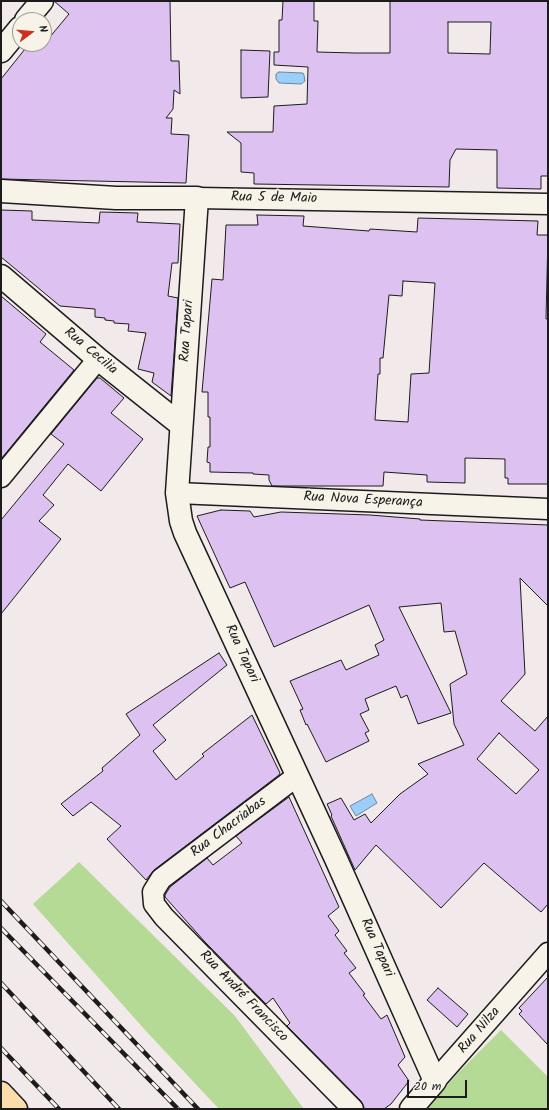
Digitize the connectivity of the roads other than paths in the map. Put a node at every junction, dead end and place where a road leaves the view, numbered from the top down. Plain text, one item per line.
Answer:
1 (42, 1) edge
2 (33, 12) edge
3 (12, 38) edge
4 (1, 51) edge
5 (1, 191) edge
6 (197, 198) junction
7 (548, 204) edge
8 (1, 276) edge
9 (98, 358) junction
10 (181, 425) junction
11 (1, 478) edge
12 (177, 493) junction
13 (548, 509) edge
14 (297, 776) junction
15 (161, 879) joint
16 (546, 960) edge
17 (435, 1081) junction
18 (1, 1093) edge
19 (16, 1109) edge
20 (353, 1109) edge
21 (411, 1109) edge

1 - 2 street
3 - 4 street
5 - 6 street, Rua 5 de Maio
6 - 7 street, Rua 5 de Maio
6 - 10 street, Rua Tapari
8 - 9 street, Rua Cecilia
9 - 10 street, Rua Cecilia
9 - 11 street
10 - 12 street, Rua Tapari
12 - 13 street, Rua Nova Esperança
12 - 14 street, Rua Tapari
14 - 15 street, Rua Chacriabas
14 - 17 street, Rua Tapari
15 - 20 street, Rua André Francisco
16 - 17 street, Rua Nilza
17 - 21 street, Rua Nilza
18 - 19 highway

